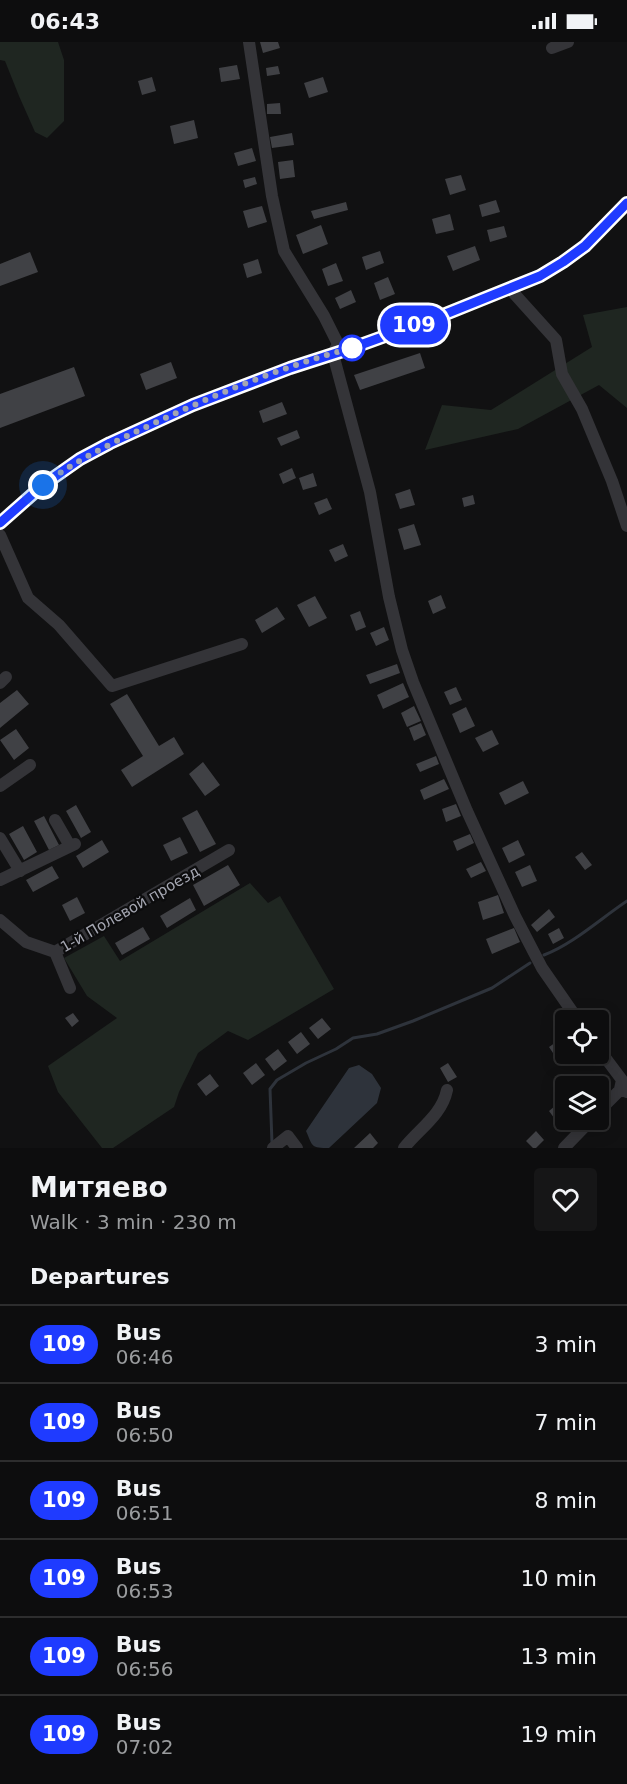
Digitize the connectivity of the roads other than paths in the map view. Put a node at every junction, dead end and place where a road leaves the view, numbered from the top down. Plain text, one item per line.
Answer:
1 (249, 42) edge
2 (568, 42) edge
3 (552, 48) dead end
4 (627, 203) edge
5 (510, 289) junction
6 (333, 354) junction
7 (0, 523) edge
8 (627, 526) edge
9 (0, 535) edge
10 (242, 644) dead end
11 (30, 765) dead end
12 (0, 786) edge
13 (55, 820) dead end
14 (0, 838) edge
15 (230, 850) dead end
16 (20, 871) junction
17 (0, 880) edge
18 (0, 920) edge
19 (55, 952) junction
20 (70, 988) dead end
21 (571, 1010) edge
22 (609, 1063) edge
23 (625, 1088) edge
24 (447, 1090) dead end
25 (609, 1102) edge
26 (581, 1130) edge
27 (273, 1148) edge
28 (297, 1148) edge
29 (404, 1148) edge
30 (564, 1148) edge

1 - 6 street
2 - 3 street
4 - 5 street
5 - 6 street
5 - 8 street
6 - 7 street
6 - 21 street
9 - 10 street
11 - 12 street
13 - 16 street
14 - 16 street
15 - 19 street, 1-й Полевой проезд
16 - 17 street
18 - 19 street, 1-й Полевой проезд
19 - 20 street
22 - 23 street
23 - 25 street
24 - 29 street
26 - 30 street
27 - 28 street

